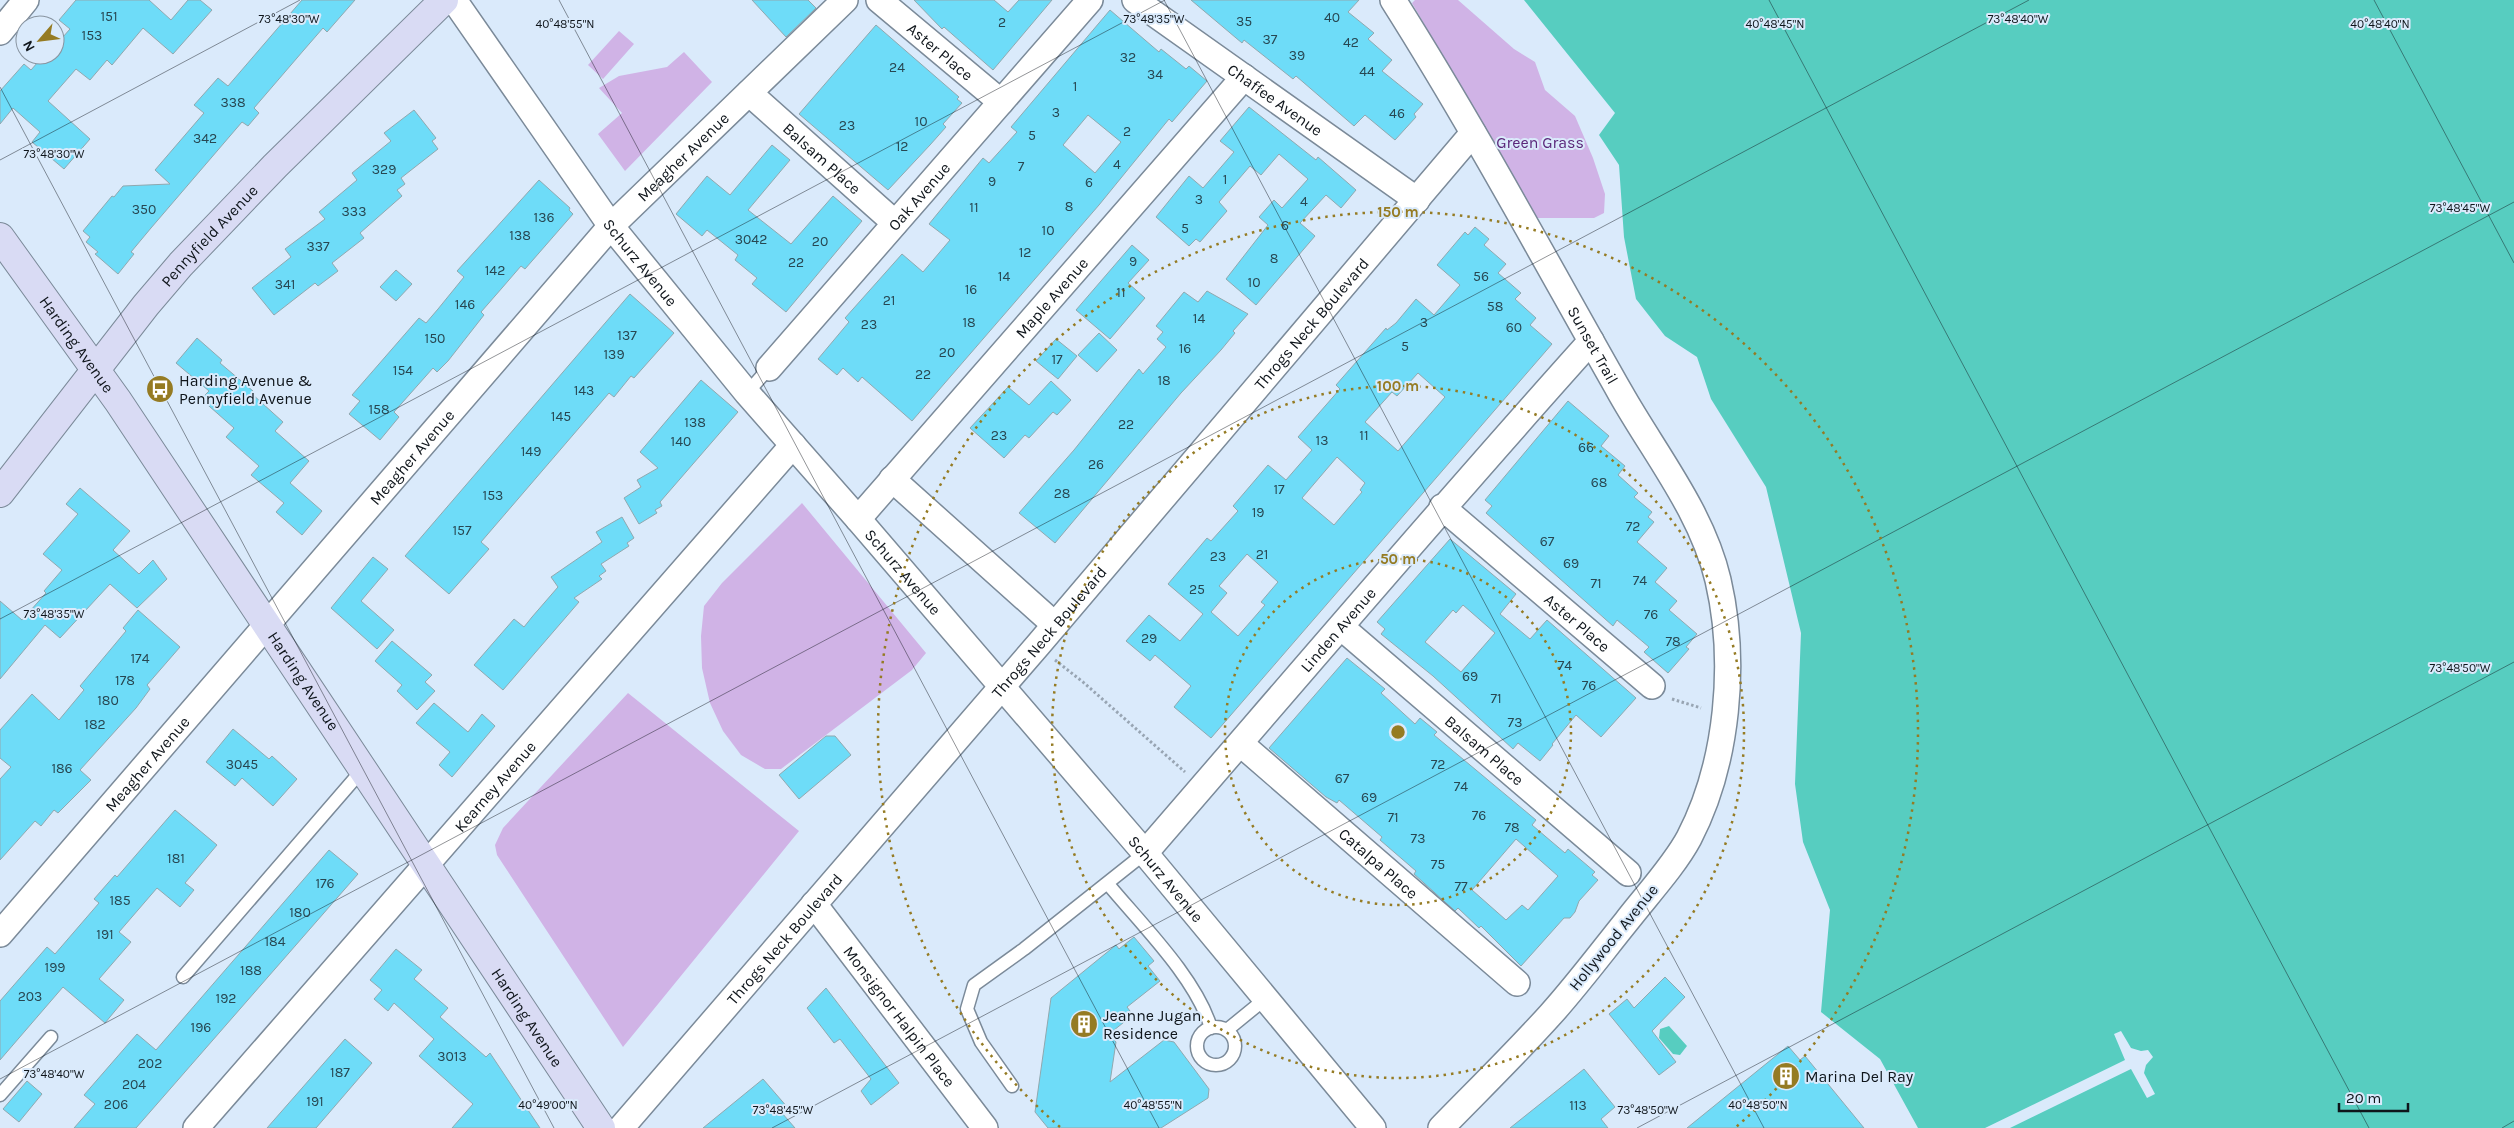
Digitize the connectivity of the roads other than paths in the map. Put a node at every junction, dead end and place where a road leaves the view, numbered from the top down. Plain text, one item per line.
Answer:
1 (26, 0) edge
2 (444, 0) edge
3 (454, 0) edge
4 (845, 0) edge
5 (879, 0) edge
6 (1090, 0) edge
7 (1135, 0) edge
8 (1393, 0) edge
9 (0, 32) edge
10 (1244, 77) junction
11 (749, 93) junction
12 (1001, 102) junction
13 (1473, 133) junction
14 (1417, 200) junction
15 (896, 222) junction
16 (611, 226) junction
17 (0, 238) edge
18 (1591, 341) junction
19 (769, 368) joint
20 (97, 370) junction
21 (747, 393) junction
22 (793, 445) junction
23 (892, 479) junction
24 (0, 493) edge
25 (1442, 508) junction
26 (858, 519) junction
27 (267, 625) junction
28 (1054, 625) junction
29 (1341, 626) junction
30 (1002, 685) junction
31 (1652, 686) road end
32 (1724, 711) joint
33 (1241, 744) junction
34 (362, 769) junction
35 (1145, 853) junction
36 (425, 864) junction
37 (1628, 873) dead end
38 (1108, 884) junction
39 (814, 904) junction
40 (0, 934) edge
41 (182, 977) dead end
42 (1518, 983) dead end
43 (1265, 999) junction
44 (1211, 1028) junction
45 (1227, 1030) junction
46 (52, 1037) dead end
47 (1012, 1086) dead end
48 (0, 1095) edge
49 (196, 1128) edge
50 (601, 1128) edge
51 (621, 1128) edge
52 (985, 1128) edge
53 (1373, 1128) edge
54 (1441, 1128) edge

1 - 9 street
2 - 20 street, Pennyfield Avenue
3 - 16 street, Schurz Avenue
4 - 11 street, Meagher Avenue
5 - 12 street, Aster Place
6 - 12 street, Oak Avenue
7 - 10 street, Chaffee Avenue
8 - 13 street, Sunset Trail
10 - 14 street, Chaffee Avenue
10 - 23 street, Maple Avenue
11 - 15 street, Balsam Place
11 - 16 street, Meagher Avenue
12 - 15 street, Oak Avenue
13 - 14 street, Throgs Neck Boulevard
13 - 18 street, Sunset Trail
14 - 28 street, Throgs Neck Boulevard
15 - 19 street, Oak Avenue
16 - 21 street, Schurz Avenue
16 - 27 street, Meagher Avenue
17 - 20 street, Harding Avenue
18 - 25 street, Linden Avenue
18 - 32 street, Sunset Trail
19 - 21 lane, Oak Avenue
20 - 24 street, Pennyfield Avenue
20 - 27 street, Harding Avenue
21 - 22 street, Schurz Avenue
22 - 26 street, Schurz Avenue
22 - 36 street, Kearney Avenue
23 - 26 street, Maple Avenue
23 - 28 street
25 - 29 street, Linden Avenue
25 - 31 street, Aster Place
26 - 30 street, Schurz Avenue
27 - 34 street, Harding Avenue
27 - 40 street, Meagher Avenue
28 - 30 street, Throgs Neck Boulevard
29 - 33 street, Linden Avenue
29 - 37 street, Balsam Place
30 - 35 street, Schurz Avenue
30 - 39 street, Throgs Neck Boulevard
32 - 54 street, Hollywood Avenue
33 - 35 street, Linden Avenue
33 - 42 street, Catalpa Place
34 - 36 street, Harding Avenue
34 - 41 lane
35 - 38 lane
35 - 43 street, Schurz Avenue
36 - 49 street, Kearney Avenue
36 - 50 street, Harding Avenue
38 - 44 lane
38 - 47 lane
39 - 51 street, Throgs Neck Boulevard
39 - 52 street, Monsignor Halpin Place
43 - 45 lane
43 - 53 street, Schurz Avenue
44 - 45 lane
44 - 45 lane
46 - 48 lane

